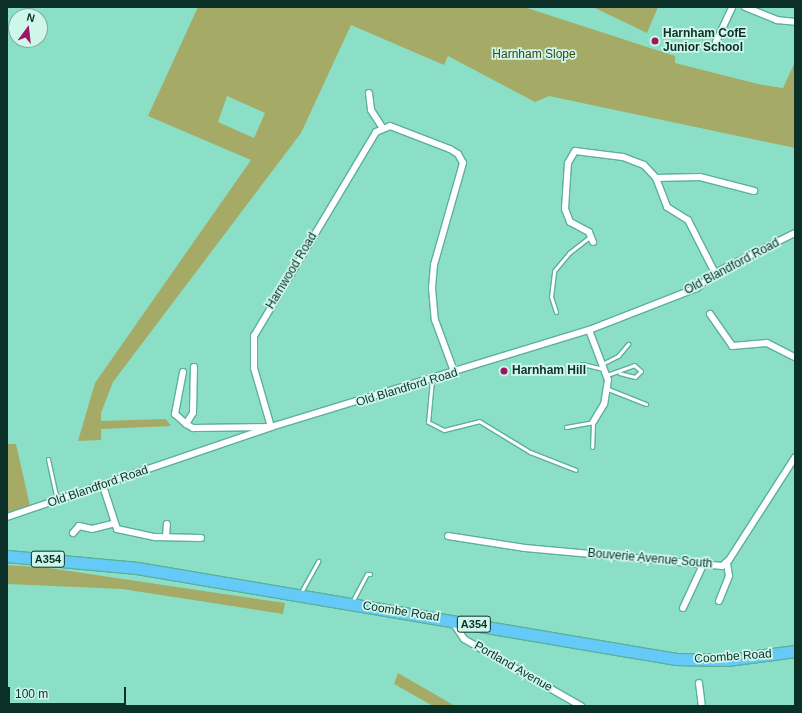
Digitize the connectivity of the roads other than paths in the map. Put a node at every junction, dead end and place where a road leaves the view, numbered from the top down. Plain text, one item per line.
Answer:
1 (732, 7) edge
2 (745, 7) edge
3 (795, 22) edge
4 (716, 42) dead end
5 (368, 93) dead end
6 (382, 127) junction
7 (656, 178) junction
8 (754, 191) dead end
9 (795, 233) edge
10 (592, 239) joint
11 (715, 273) junction
12 (556, 312) dead end
13 (710, 314) dead end
14 (589, 330) junction
15 (628, 344) dead end
16 (795, 357) edge
17 (582, 364) dead end
18 (194, 367) dead end
19 (606, 369) junction
20 (183, 372) dead end
21 (619, 373) junction
22 (455, 374) junction
23 (432, 380) junction
24 (608, 388) junction
25 (646, 404) dead end
26 (593, 422) junction
27 (186, 424) junction
28 (271, 427) junction
29 (566, 427) dead end
30 (592, 447) dead end
31 (795, 457) edge
32 (48, 459) dead end
33 (576, 470) dead end
34 (103, 486) junction
35 (57, 501) junction
36 (7, 517) edge
37 (112, 524) junction
38 (167, 524) dead end
39 (74, 533) dead end
40 (448, 536) dead end
41 (166, 537) junction
42 (201, 538) dead end
43 (7, 556) edge
44 (318, 561) dead end
45 (727, 563) junction
46 (703, 565) junction
47 (370, 574) dead end
48 (300, 595) junction
49 (719, 601) dead end
50 (351, 604) junction
51 (683, 608) dead end
52 (452, 621) junction
53 (795, 651) edge
54 (699, 684) dead end
55 (581, 706) edge
56 (702, 706) edge

1 - 4 street
2 - 3 street
5 - 6 street
6 - 22 street
6 - 28 street, Harnwood Road
7 - 8 street
7 - 10 street
7 - 11 street
9 - 11 street, Old Blandford Road
10 - 12 lane
11 - 14 street, Old Blandford Road
13 - 16 street
14 - 19 street
14 - 22 street, Old Blandford Road
15 - 19 lane
17 - 19 lane
18 - 27 street
19 - 21 lane
19 - 24 street
20 - 27 street
21 - 21 lane
22 - 23 street, Old Blandford Road
23 - 28 street, Old Blandford Road
23 - 33 lane
24 - 25 lane
24 - 26 street
26 - 29 lane
26 - 30 lane
27 - 28 street
28 - 34 street, Old Blandford Road
31 - 45 street, Bouverie Avenue South
32 - 35 lane
34 - 35 street, Old Blandford Road
34 - 37 street
35 - 36 street, Old Blandford Road
37 - 39 street
37 - 41 street
38 - 41 street
40 - 46 street, Bouverie Avenue South
41 - 42 street
43 - 48 highway, Coombe Road / A354
44 - 48 lane
45 - 46 street, Bouverie Avenue South
45 - 49 street
46 - 51 street
47 - 50 lane
48 - 50 highway, Coombe Road / A354
50 - 52 highway, Coombe Road / A354
52 - 53 highway, Coombe Road / A354
52 - 55 street, Portland Avenue
54 - 56 street

